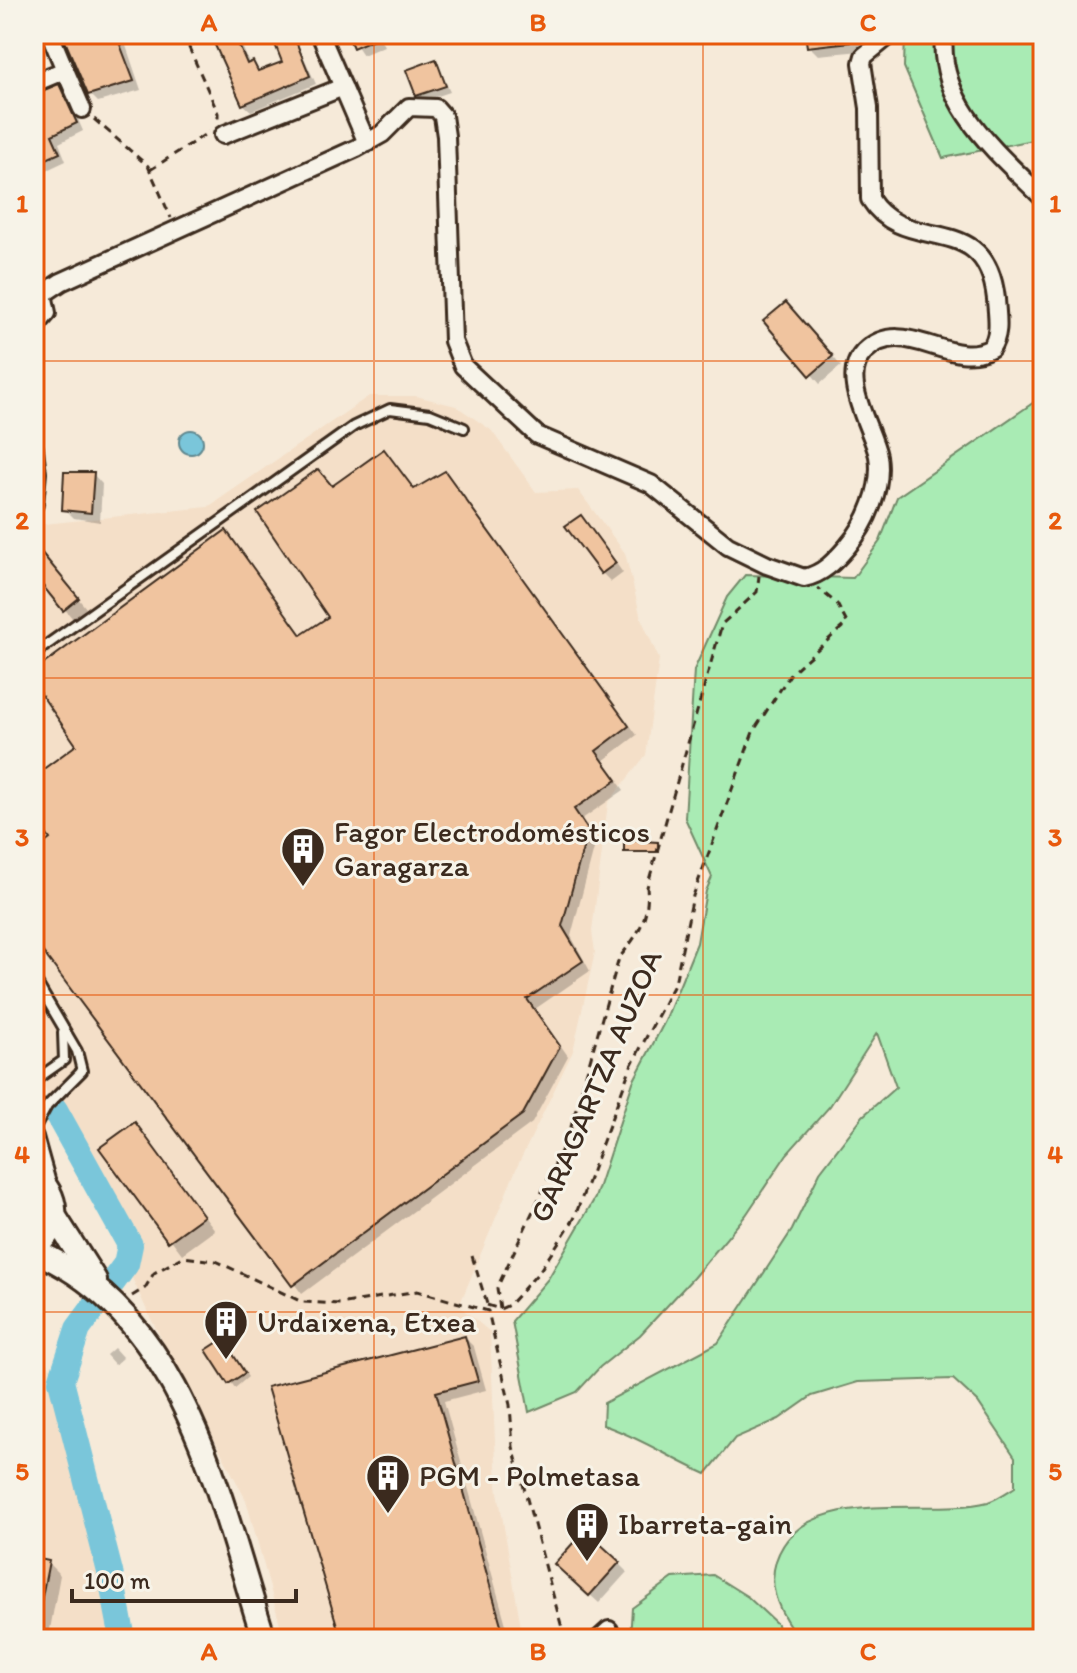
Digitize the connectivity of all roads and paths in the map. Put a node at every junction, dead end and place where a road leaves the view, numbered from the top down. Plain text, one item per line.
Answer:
1 (50, 34) edge
2 (183, 34) edge
3 (320, 34) edge
4 (891, 34) edge
5 (944, 34) edge
6 (65, 70) junction
7 (34, 83) edge
8 (343, 87) junction
9 (82, 109) joint
10 (223, 135) dead end
11 (367, 143) junction
12 (150, 170) junction
13 (1043, 198) edge
14 (176, 230) junction
15 (38, 289) edge
16 (34, 328) edge
17 (464, 428) dead end
18 (34, 449) edge
19 (34, 504) edge
20 (760, 562) junction
21 (804, 578) junction
22 (34, 654) edge
23 (34, 978) edge
24 (63, 1028) junction
25 (34, 1081) edge
26 (34, 1130) edge
27 (34, 1137) edge
28 (41, 1181) edge
29 (55, 1217) junction
30 (34, 1249) edge
31 (472, 1256) dead end
32 (98, 1287) junction
33 (123, 1303) junction
34 (487, 1305) junction
35 (500, 1309) junction
36 (488, 1311) junction
37 (260, 1634) edge
38 (565, 1639) edge

1 - 6 street
2 - 12 path
3 - 8 street
4 - 21 street
5 - 13 street
6 - 7 street
6 - 9 street
8 - 10 street
8 - 11 street
9 - 12 path
11 - 14 street
11 - 20 street
12 - 14 path
14 - 15 street
15 - 16 street
17 - 22 lane
18 - 19 street
20 - 21 street
20 - 35 path
21 - 35 path, GARAGARTZA AUZOA
23 - 24 lane
24 - 25 lane
24 - 26 lane
27 - 28 street
28 - 29 main road
29 - 30 main road
29 - 32 main road
30 - 32 main road
31 - 34 path
32 - 33 main road
33 - 36 path
33 - 37 main road
34 - 35 path
34 - 36 path
36 - 38 path

